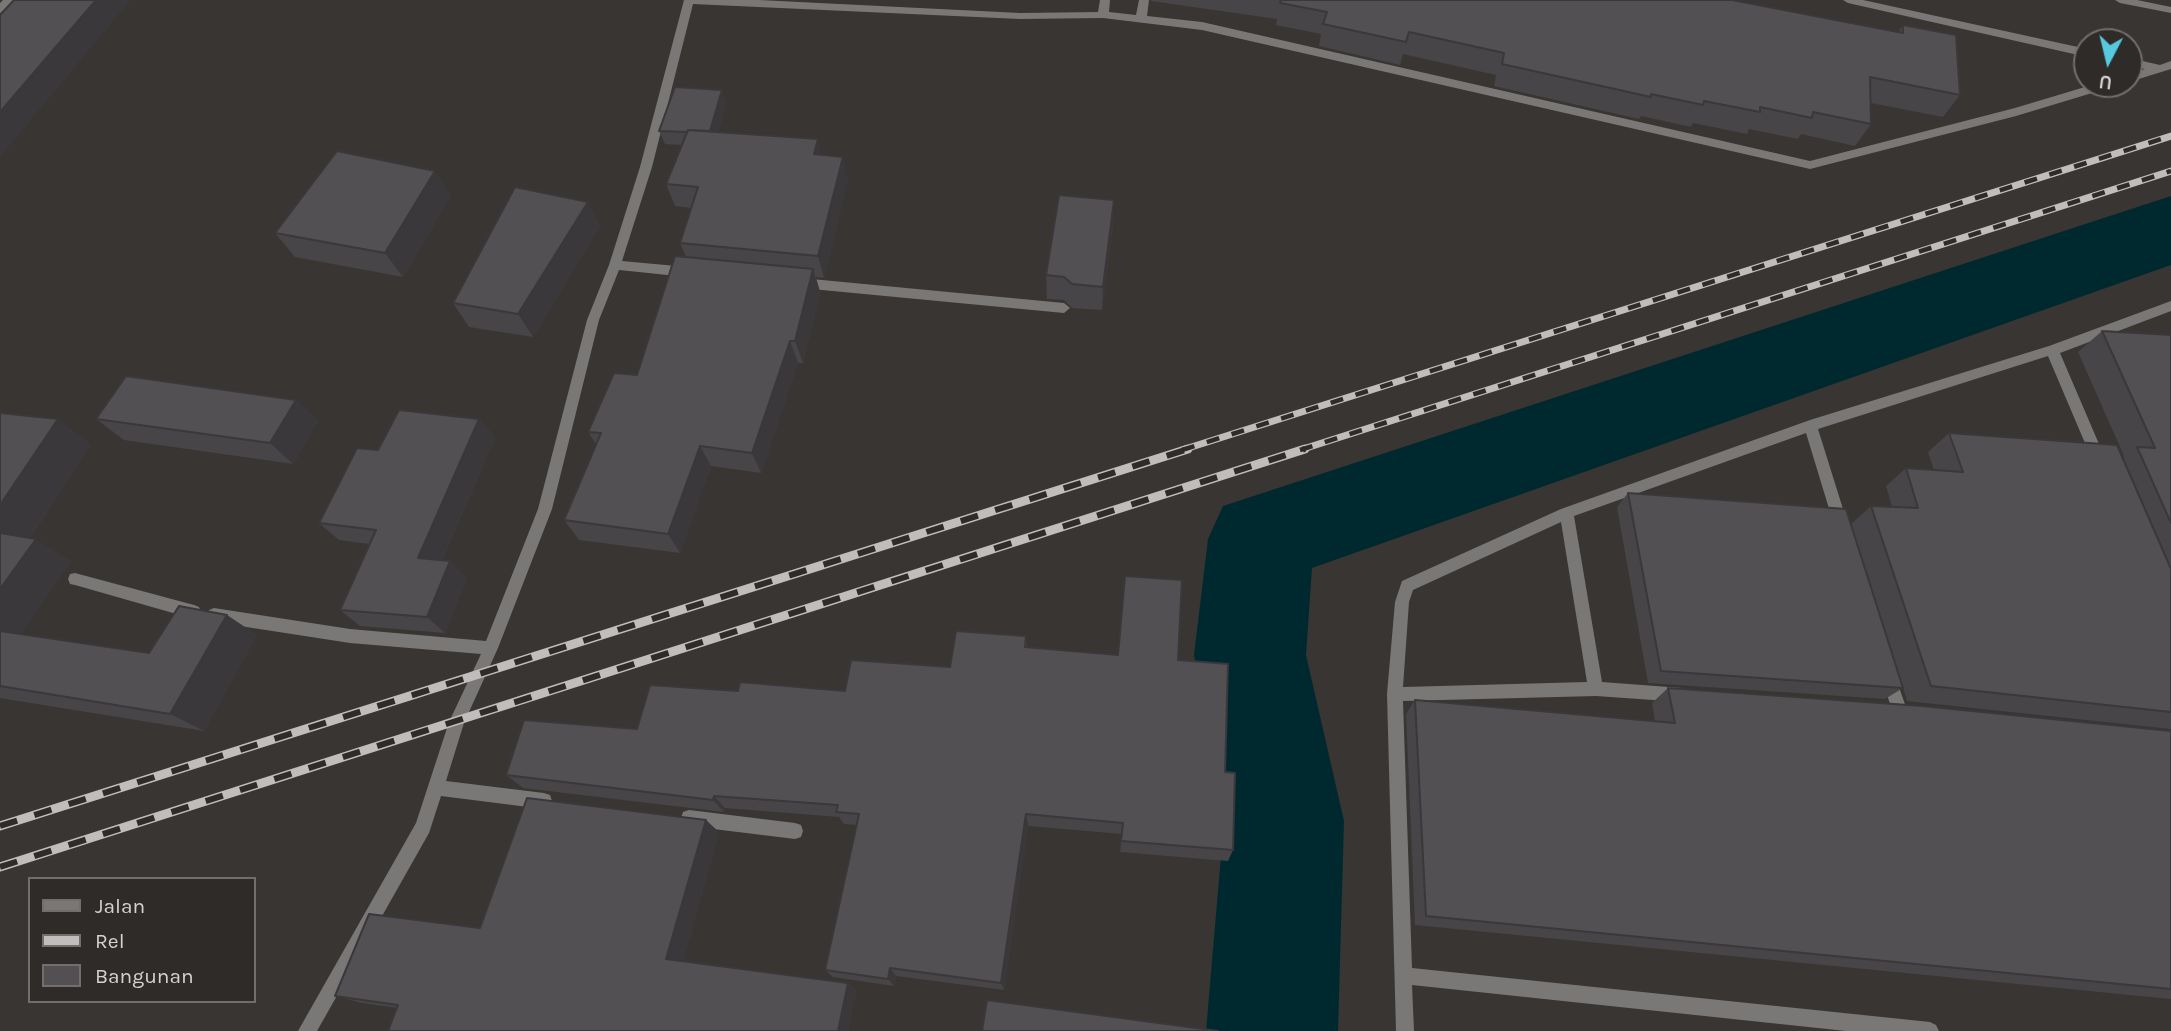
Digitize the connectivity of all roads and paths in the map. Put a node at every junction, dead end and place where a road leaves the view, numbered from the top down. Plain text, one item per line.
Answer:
1 (9, 0) edge
2 (689, 0) edge
3 (1105, 0) edge
4 (1140, 0) edge
5 (1848, 0) edge
6 (2120, 0) edge
7 (0, 10) edge
8 (2171, 10) edge
9 (1103, 15) junction
10 (1141, 18) junction
11 (2073, 50) edge
12 (2143, 65) edge
13 (2171, 65) edge
14 (2159, 69) junction
15 (2143, 74) edge
16 (2073, 95) edge
17 (615, 265) junction
18 (696, 273) edge
19 (792, 282) edge
20 (2171, 306) edge
21 (1064, 308) dead end
22 (2052, 350) junction
23 (1810, 426) junction
24 (2105, 473) edge
25 (1566, 513) junction
26 (1846, 542) edge
27 (75, 579) dead end
28 (491, 648) junction
29 (1883, 659) edge
30 (1596, 689) junction
31 (1395, 694) junction
32 (1692, 696) edge
33 (1899, 710) edge
34 (437, 788) junction
35 (561, 803) edge
36 (671, 816) edge
37 (795, 831) dead end
38 (1404, 976) junction
39 (307, 1031) edge
40 (1405, 1031) edge
41 (1930, 1031) edge

1 - 7 street
2 - 9 street
2 - 17 street
3 - 9 street
4 - 10 street
5 - 11 street
6 - 8 street
9 - 10 street
10 - 16 street
12 - 14 street
13 - 14 street
14 - 15 street
17 - 18 street
17 - 28 street
19 - 21 street
20 - 22 street
22 - 23 street
22 - 24 street
23 - 25 street
23 - 26 street
25 - 30 street
25 - 31 street
27 - 28 street
28 - 34 street
29 - 33 street
30 - 31 street
30 - 32 street
31 - 38 street
34 - 35 street
34 - 39 street
36 - 37 street
38 - 40 street
38 - 41 street

